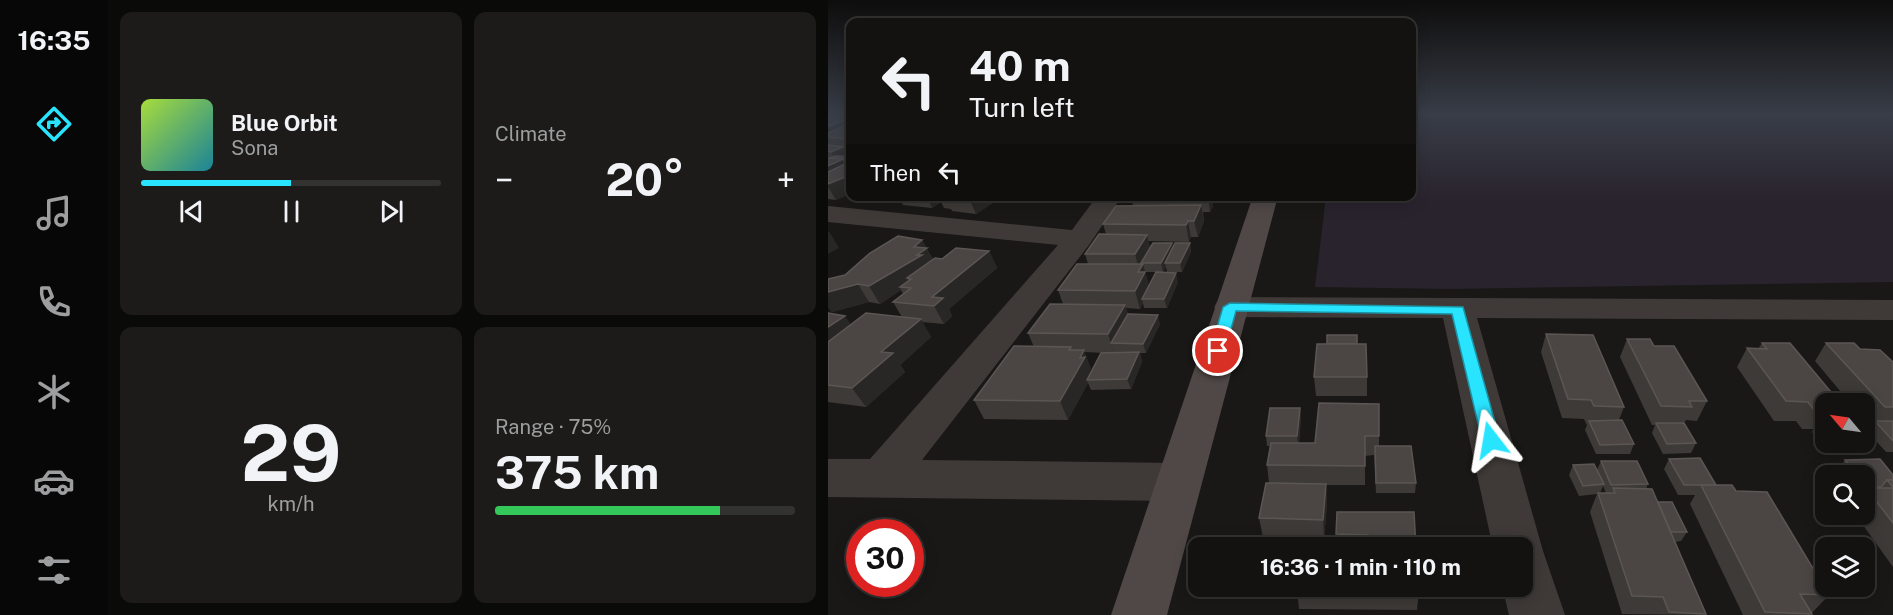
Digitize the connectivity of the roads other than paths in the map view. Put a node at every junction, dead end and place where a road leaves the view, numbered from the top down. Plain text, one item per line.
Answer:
1 (1106, 201) edge
2 (1264, 201) edge
3 (828, 214) edge
4 (1079, 238) junction
5 (1230, 307) junction
6 (1458, 310) junction
7 (1893, 310) edge
8 (828, 478) edge
9 (881, 479) junction
10 (1179, 482) junction
11 (1516, 537) edge
12 (1533, 597) edge
13 (1139, 615) edge
14 (1538, 615) edge

1 - 4 street
2 - 5 street
3 - 4 street
4 - 9 street
5 - 6 street
5 - 10 street
6 - 7 street
6 - 11 street
8 - 9 street
9 - 10 street
10 - 13 street
12 - 14 street

